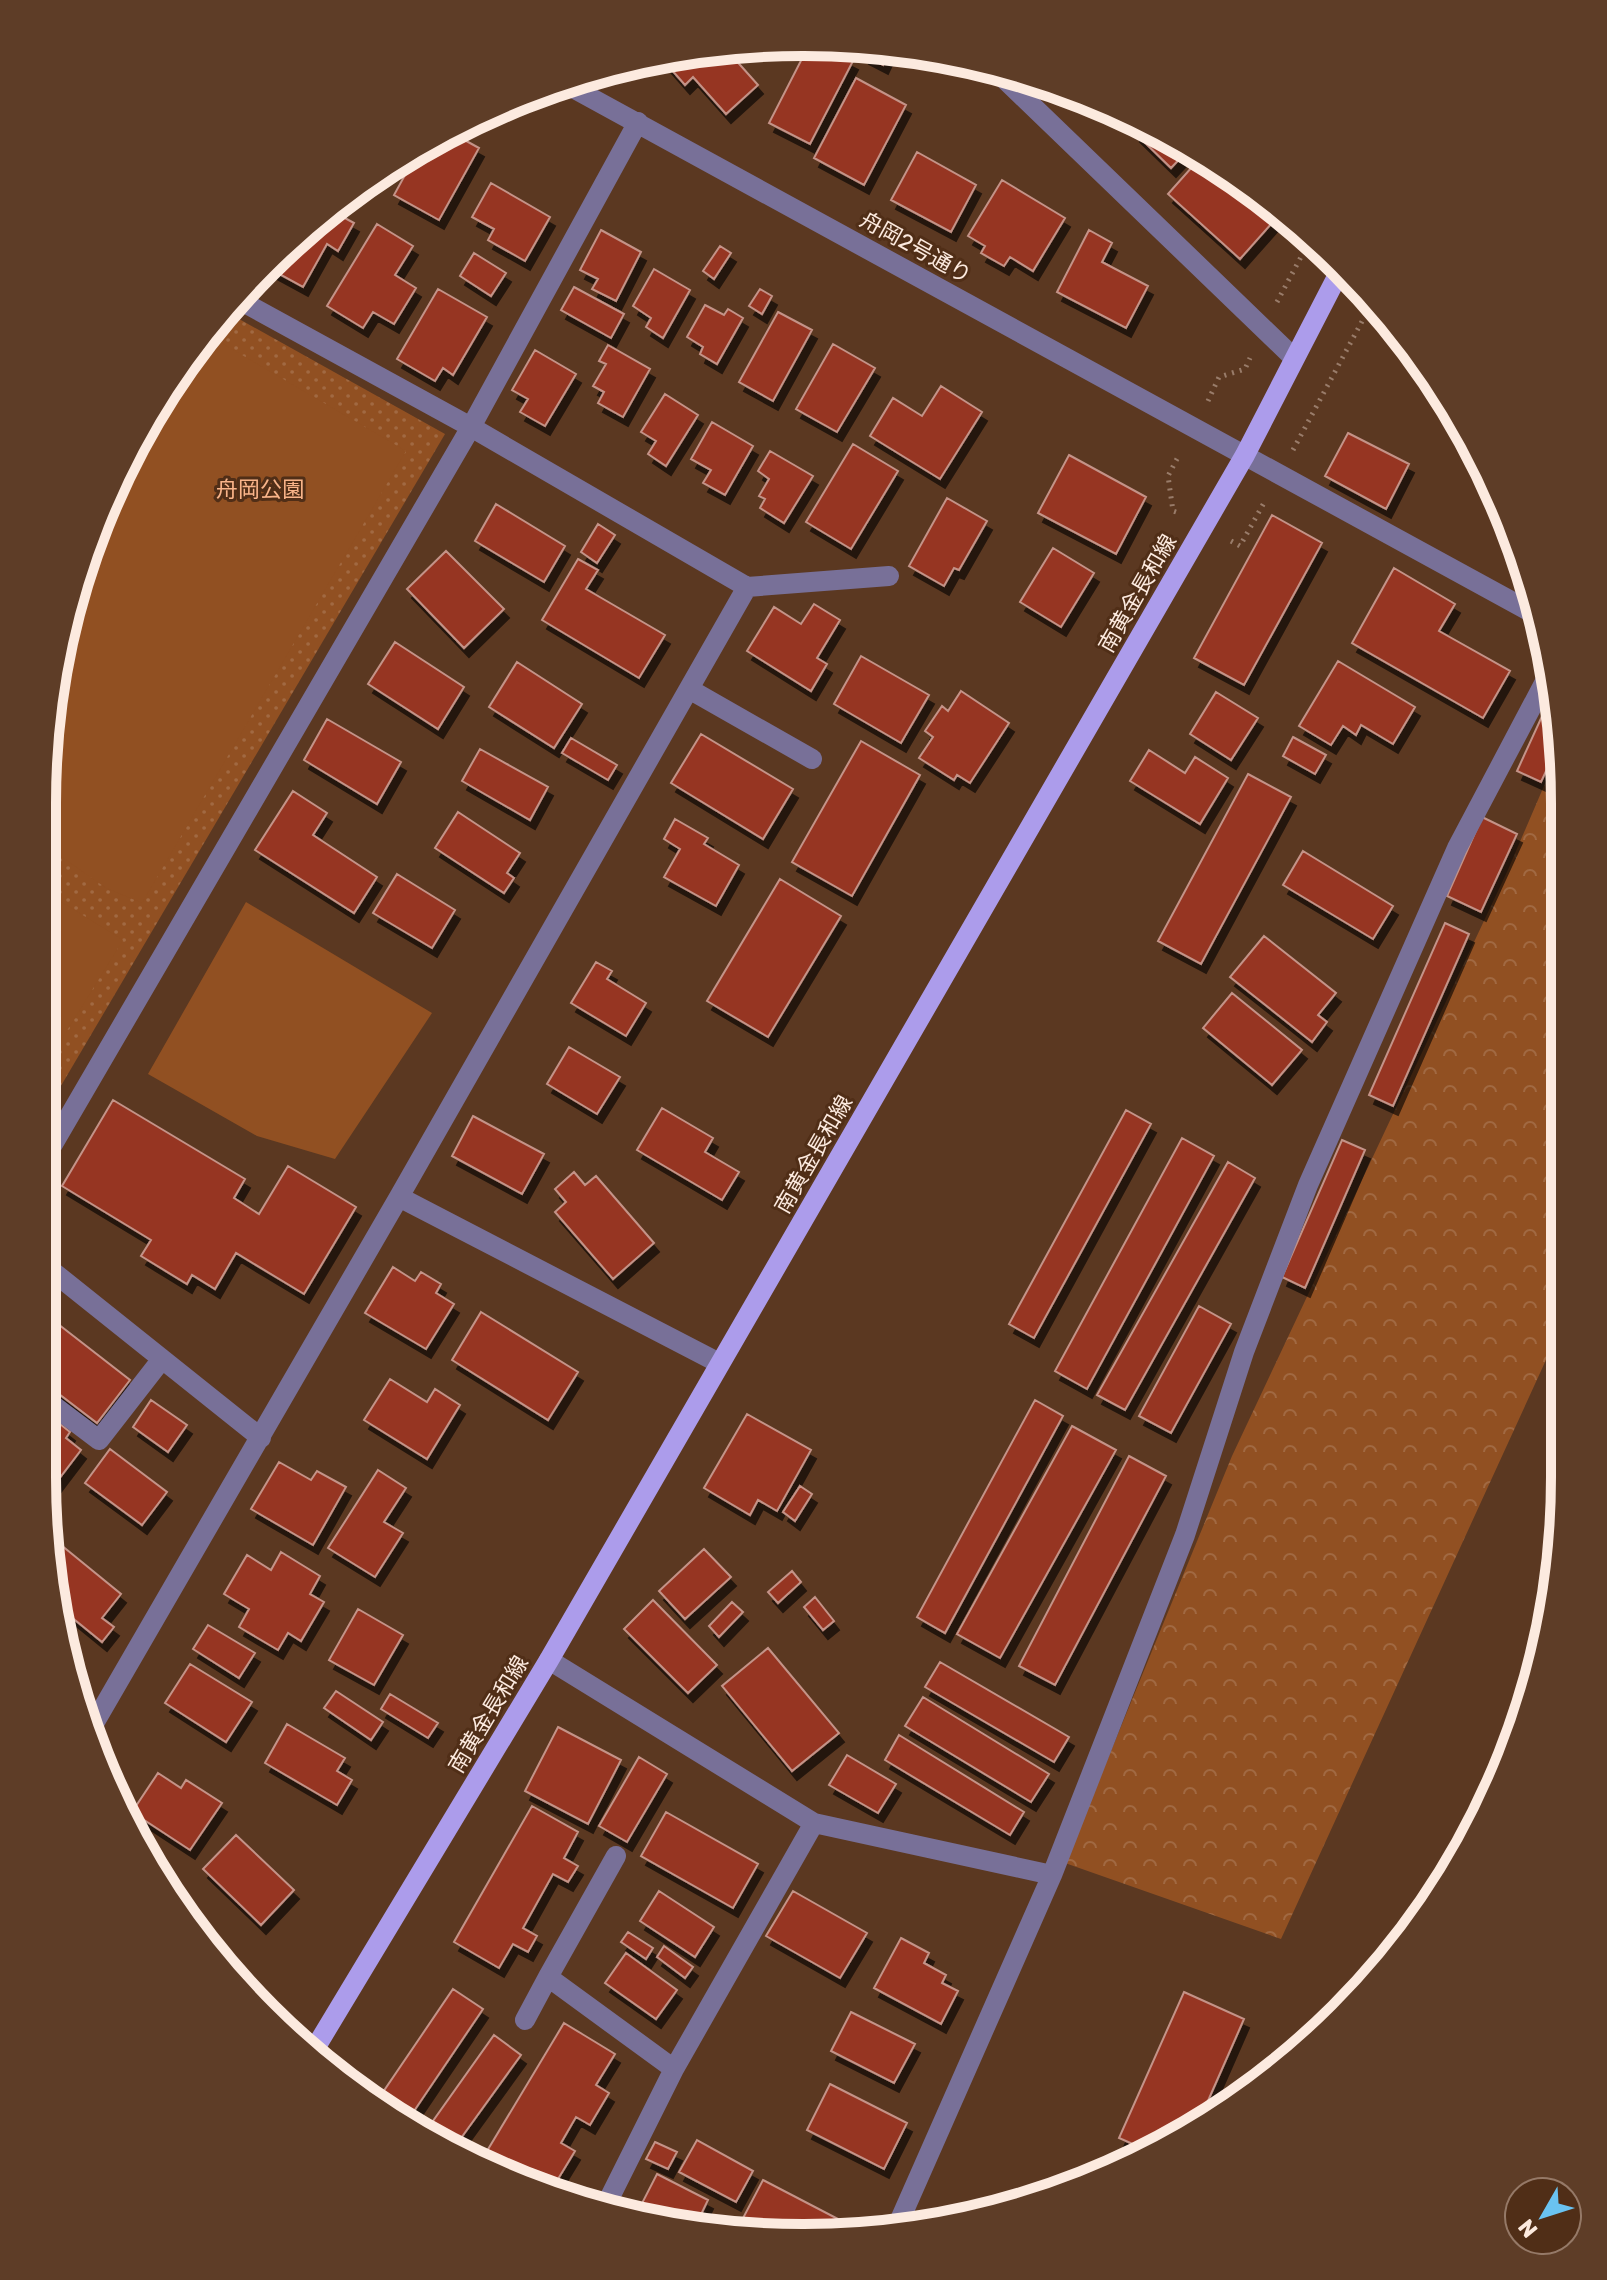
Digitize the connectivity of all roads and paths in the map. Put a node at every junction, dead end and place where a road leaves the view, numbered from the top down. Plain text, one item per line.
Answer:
1 (1011, 86) edge
2 (579, 91) edge
3 (638, 122) junction
4 (1305, 249) edge
5 (1336, 279) edge
6 (247, 304) edge
7 (1367, 312) edge
8 (1263, 328) junction
9 (1294, 358) junction
10 (1195, 426) junction
11 (471, 427) junction
12 (1245, 455) junction
13 (1280, 473) junction
14 (1203, 527) junction
15 (889, 576) dead end
16 (747, 587) junction
17 (1526, 609) edge
18 (1542, 687) edge
19 (689, 689) junction
20 (812, 759) dead end
21 (56, 1139) edge
22 (399, 1197) junction
23 (56, 1274) edge
24 (162, 1359) junction
25 (719, 1363) junction
26 (56, 1408) edge
27 (261, 1438) junction
28 (549, 1660) junction
29 (97, 1719) edge
30 (814, 1823) junction
31 (616, 1856) dead end
32 (1052, 1875) junction
33 (548, 1977) junction
34 (525, 2020) dead end
35 (317, 2044) edge
36 (674, 2069) junction
37 (609, 2199) edge
38 (901, 2218) edge

1 - 8 street
2 - 3 street, 舟岡2号通り
3 - 10 street, 舟岡2号通り
3 - 11 street
4 - 8 path
5 - 9 main road, 南黄金長和線
6 - 11 street
7 - 13 path
8 - 9 street
8 - 10 path
9 - 12 main road, 南黄金長和線
10 - 12 street, 舟岡2号通り
10 - 14 path
11 - 16 street
11 - 21 street
12 - 13 street, 舟岡2号通り
12 - 14 main road, 南黄金長和線
13 - 14 path
13 - 17 street, 舟岡2号通り
14 - 25 main road, 南黄金長和線
15 - 16 street
16 - 19 street
18 - 32 street
19 - 20 street
19 - 22 street
22 - 25 street
22 - 27 street
23 - 24 street
24 - 26 street
24 - 27 street
25 - 28 main road, 南黄金長和線
27 - 29 street
28 - 30 street
28 - 35 main road, 南黄金長和線
30 - 32 street
30 - 36 street
31 - 33 street
32 - 38 street
33 - 34 street
33 - 36 street
36 - 37 street

